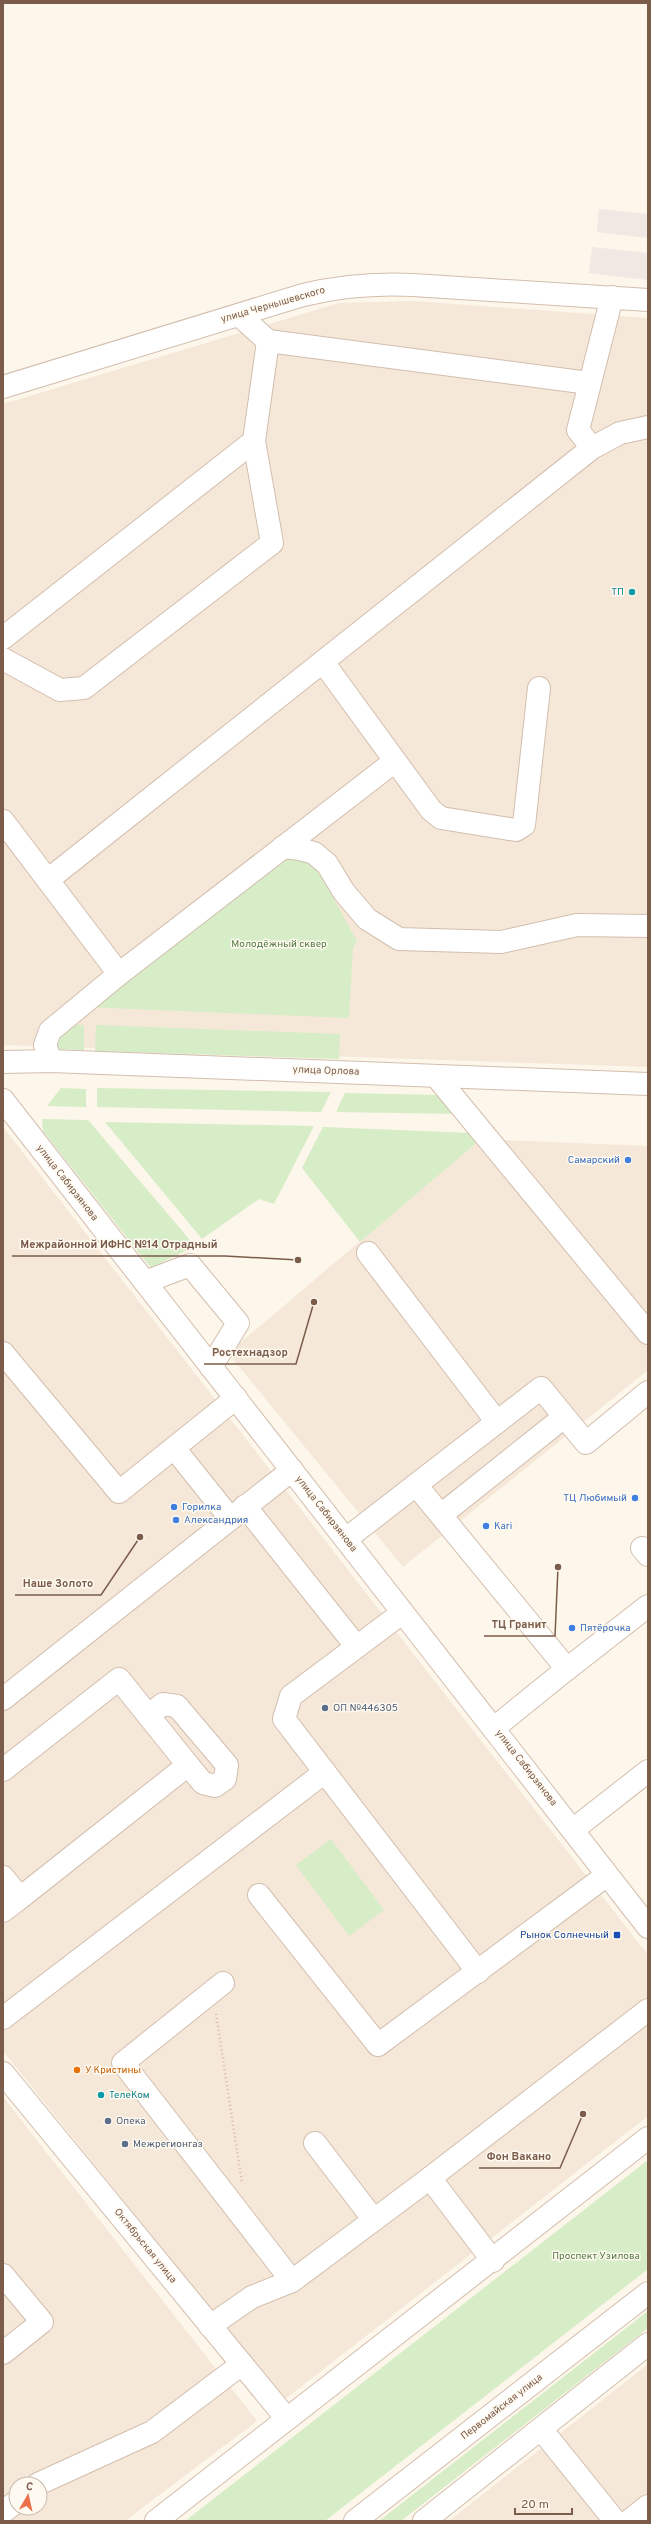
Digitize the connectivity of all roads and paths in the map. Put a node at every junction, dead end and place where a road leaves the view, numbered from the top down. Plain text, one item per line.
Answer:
1 (612, 297) junction
2 (648, 300) edge
3 (238, 315) junction
4 (268, 341) junction
5 (589, 383) junction
6 (3, 387) edge
7 (648, 427) edge
8 (254, 441) junction
9 (592, 448) junction
10 (3, 638) edge
11 (3, 659) edge
12 (323, 662) junction
13 (539, 688) dead end
14 (395, 761) junction
15 (3, 822) edge
16 (283, 847) junction
17 (49, 880) junction
18 (648, 926) edge
19 (119, 974) junction
20 (51, 1061) junction
21 (3, 1062) edge
22 (436, 1076) junction
23 (648, 1084) edge
24 (3, 1100) edge
25 (368, 1253) dead end
26 (145, 1282) junction
27 (648, 1333) edge
28 (3, 1352) edge
29 (212, 1367) junction
30 (648, 1392) edge
31 (236, 1398) junction
32 (564, 1417) junction
33 (497, 1422) junction
34 (174, 1448) junction
35 (292, 1470) junction
36 (416, 1484) junction
37 (238, 1512) junction
38 (441, 1515) junction
39 (346, 1539) junction
40 (648, 1606) edge
41 (402, 1612) junction
42 (356, 1646) junction
43 (567, 1669) junction
44 (6, 1692) edge
45 (149, 1715) junction
46 (494, 1728) junction
47 (188, 1765) junction
48 (3, 1770) edge
49 (648, 1771) edge
50 (325, 1772) junction
51 (574, 1829) junction
52 (607, 1875) junction
53 (3, 1877) edge
54 (259, 1895) dead end
55 (20, 1898) junction
56 (3, 1911) edge
57 (648, 1927) edge
58 (478, 1972) junction
59 (218, 1987) joint
60 (648, 2010) edge
61 (3, 2018) edge
62 (3, 2072) edge
63 (648, 2138) edge
64 (315, 2143) dead end
65 (430, 2178) junction
66 (243, 2187) dead end
67 (374, 2220) junction
68 (493, 2261) junction
69 (3, 2275) edge
70 (292, 2281) junction
71 (648, 2293) edge
72 (210, 2326) junction
73 (648, 2344) edge
74 (3, 2353) edge
75 (242, 2364) junction
76 (287, 2419) junction
77 (541, 2428) junction
78 (48, 2479) edge
79 (648, 2506) edge
80 (156, 2521) edge
81 (355, 2521) edge
82 (424, 2521) edge
83 (614, 2521) edge
84 (629, 2521) edge

1 - 2 street, улица Чернышевского
1 - 3 street, улица Чернышевского
1 - 5 street
3 - 4 street
3 - 6 street, улица Чернышевского
4 - 5 street
4 - 8 street
5 - 9 street
7 - 9 street
8 - 10 street
8 - 11 street
9 - 12 street
12 - 14 street
12 - 17 street
13 - 14 street
14 - 16 street
15 - 17 street
16 - 18 street
16 - 19 street
17 - 19 street
19 - 20 street
20 - 21 street, улица Орлова
20 - 22 street, улица Орлова
22 - 23 street, улица Орлова
22 - 27 street
24 - 26 street, улица Сабирзянова
25 - 33 street
26 - 29 street, улица Сабирзянова
26 - 29 street
28 - 34 street
29 - 31 street, улица Сабирзянова
30 - 32 street
31 - 34 street
31 - 35 street, улица Сабирзянова
32 - 33 street
32 - 38 street
33 - 36 street
34 - 37 street
35 - 37 street
35 - 39 street, улица Сабирзянова
36 - 38 street
36 - 39 street
37 - 42 street
37 - 44 street
38 - 43 street
39 - 41 street, улица Сабирзянова
40 - 43 street
41 - 42 street
41 - 46 street, улица Сабирзянова
42 - 50 street
43 - 46 street
45 - 47 street
45 - 47 street
45 - 48 street
46 - 51 street, улица Сабирзянова
47 - 55 street
49 - 51 street
50 - 58 street
50 - 61 street
51 - 52 street, улица Сабирзянова
52 - 57 street, улица Сабирзянова
52 - 58 street
53 - 55 street
54 - 58 street
55 - 56 street
59 - 66 path
59 - 70 street
60 - 65 street
62 - 72 street, Октябрьская улица
63 - 68 street
64 - 67 street
65 - 67 street
65 - 68 street
67 - 70 street
68 - 76 street
69 - 74 street
70 - 72 street
71 - 81 street, Первомайская улица
72 - 75 street, Октябрьская улица
73 - 77 street
75 - 76 street, Октябрьская улица
75 - 78 street
76 - 80 street
77 - 82 street
77 - 83 street
79 - 84 street

